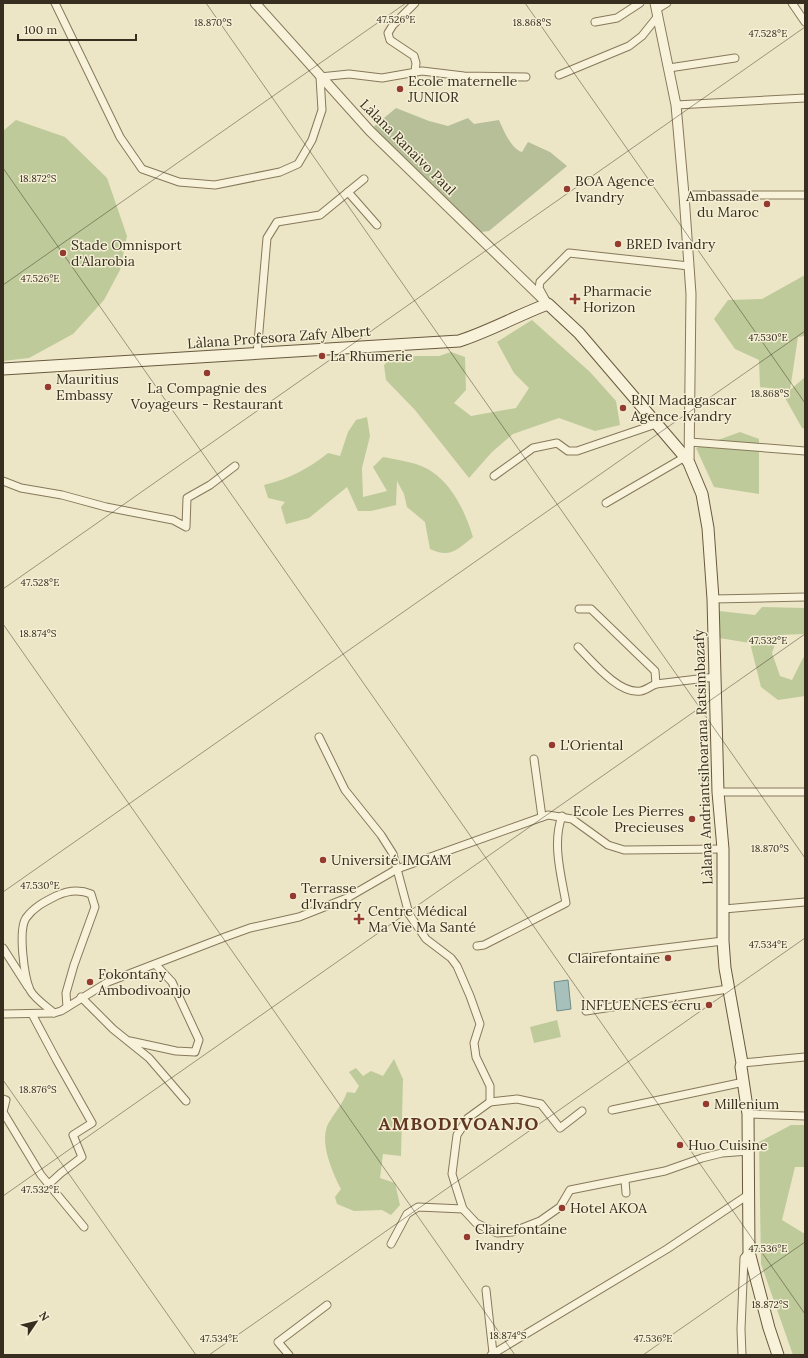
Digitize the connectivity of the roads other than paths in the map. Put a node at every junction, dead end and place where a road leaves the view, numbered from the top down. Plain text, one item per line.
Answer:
1 (55, 3) edge
2 (255, 3) edge
3 (415, 3) edge
4 (640, 3) edge
5 (667, 3) edge
6 (792, 3) edge
7 (657, 9) edge
8 (595, 22) dead end
9 (805, 22) edge
10 (734, 58) dead end
11 (669, 68) junction
12 (416, 72) junction
13 (559, 75) dead end
14 (320, 77) junction
15 (526, 77) dead end
16 (805, 98) edge
17 (676, 105) junction
18 (364, 179) dead end
19 (348, 192) junction
20 (805, 194) edge
21 (684, 195) junction
22 (377, 225) dead end
23 (689, 266) junction
24 (548, 304) junction
25 (257, 354) junction
26 (3, 369) edge
27 (656, 424) junction
28 (690, 442) junction
29 (805, 451) edge
30 (687, 460) junction
31 (235, 466) dead end
32 (494, 476) dead end
33 (3, 481) edge
34 (606, 503) dead end
35 (805, 597) edge
36 (713, 599) junction
37 (579, 609) dead end
38 (578, 647) dead end
39 (715, 677) junction
40 (656, 684) junction
41 (319, 737) dead end
42 (534, 759) dead end
43 (718, 792) junction
44 (805, 792) edge
45 (562, 816) junction
46 (542, 817) junction
47 (723, 849) junction
48 (397, 870) junction
49 (805, 902) edge
50 (724, 909) junction
51 (723, 941) junction
52 (477, 946) dead end
53 (3, 948) edge
54 (583, 958) dead end
55 (156, 965) junction
56 (728, 989) junction
57 (30, 990) junction
58 (81, 997) junction
59 (67, 1007) junction
60 (586, 1011) dead end
61 (54, 1013) junction
62 (3, 1014) edge
63 (32, 1014) junction
64 (130, 1041) junction
65 (805, 1057) edge
66 (742, 1063) junction
67 (744, 1082) junction
68 (3, 1099) edge
69 (186, 1102) dead end
70 (490, 1102) junction
71 (612, 1110) dead end
72 (582, 1111) dead end
73 (748, 1114) junction
74 (805, 1116) edge
75 (749, 1151) junction
76 (625, 1180) junction
77 (49, 1184) junction
78 (626, 1193) dead end
79 (748, 1195) junction
80 (463, 1209) junction
81 (84, 1227) dead end
82 (391, 1244) dead end
83 (749, 1252) junction
84 (486, 1290) dead end
85 (327, 1305) dead end
86 (492, 1354) edge
87 (289, 1355) edge
88 (742, 1355) edge
89 (778, 1355) edge

1 - 14 street
2 - 14 street, Làlana Ranaivo Paul
3 - 12 street
4 - 8 street
5 - 7 street
6 - 9 street
7 - 11 street
7 - 13 street
10 - 11 street
11 - 17 street
12 - 14 street
12 - 15 street
14 - 24 street, Làlana Ranaivo Paul
16 - 17 street
17 - 21 street
18 - 19 street
19 - 22 street
19 - 25 street
20 - 21 street
21 - 23 street
23 - 24 street
23 - 28 street
24 - 25 main road, Làlana Profesora Zafy Albert
24 - 27 main road, Làlana Andriantsihoarana Ratsimbazafy
25 - 26 main road, Làlana Profesora Zafy Albert
27 - 30 main road, Làlana Andriantsihoarana Ratsimbazafy
27 - 32 street
28 - 29 street
28 - 30 street
30 - 34 street
30 - 36 main road, Làlana Andriantsihoarana Ratsimbazafy
31 - 33 street
35 - 36 street
36 - 39 main road, Làlana Andriantsihoarana Ratsimbazafy
37 - 40 street
38 - 40 street
39 - 40 street
39 - 43 main road, Làlana Andriantsihoarana Ratsimbazafy
41 - 48 street
42 - 46 street
43 - 44 street
43 - 47 main road, Làlana Andriantsihoarana Ratsimbazafy
45 - 46 street
45 - 47 street
45 - 52 street
46 - 48 street
47 - 50 main road, Làlana Andriantsihoarana Ratsimbazafy
48 - 55 street
48 - 70 street
49 - 50 street
50 - 51 main road, Làlana Andriantsihoarana Ratsimbazafy
51 - 54 street
51 - 56 main road, Làlana Andriantsihoarana Ratsimbazafy
53 - 57 street
55 - 58 street
55 - 64 street
56 - 60 street
56 - 66 main road, Làlana Andriantsihoarana Ratsimbazafy
57 - 59 street
57 - 61 street
58 - 59 street
58 - 64 street
59 - 61 street
61 - 63 street
62 - 63 street
63 - 77 street
64 - 69 street
65 - 66 street
66 - 67 main road, Làlana Andriantsihoarana Ratsimbazafy
67 - 71 street
67 - 73 main road, Làlana Andriantsihoarana Ratsimbazafy
68 - 77 street
70 - 72 street
70 - 80 street
73 - 74 street
73 - 75 main road, Làlana Andriantsihoarana Ratsimbazafy
75 - 76 street
75 - 79 main road, Làlana Andriantsihoarana Ratsimbazafy
76 - 78 street
76 - 80 street
77 - 81 street
79 - 83 main road, Làlana Andriantsihoarana Ratsimbazafy
79 - 86 street
80 - 82 street
83 - 88 street
83 - 89 main road, Làlana Andriantsihoarana Ratsimbazafy
84 - 86 street
85 - 87 street

